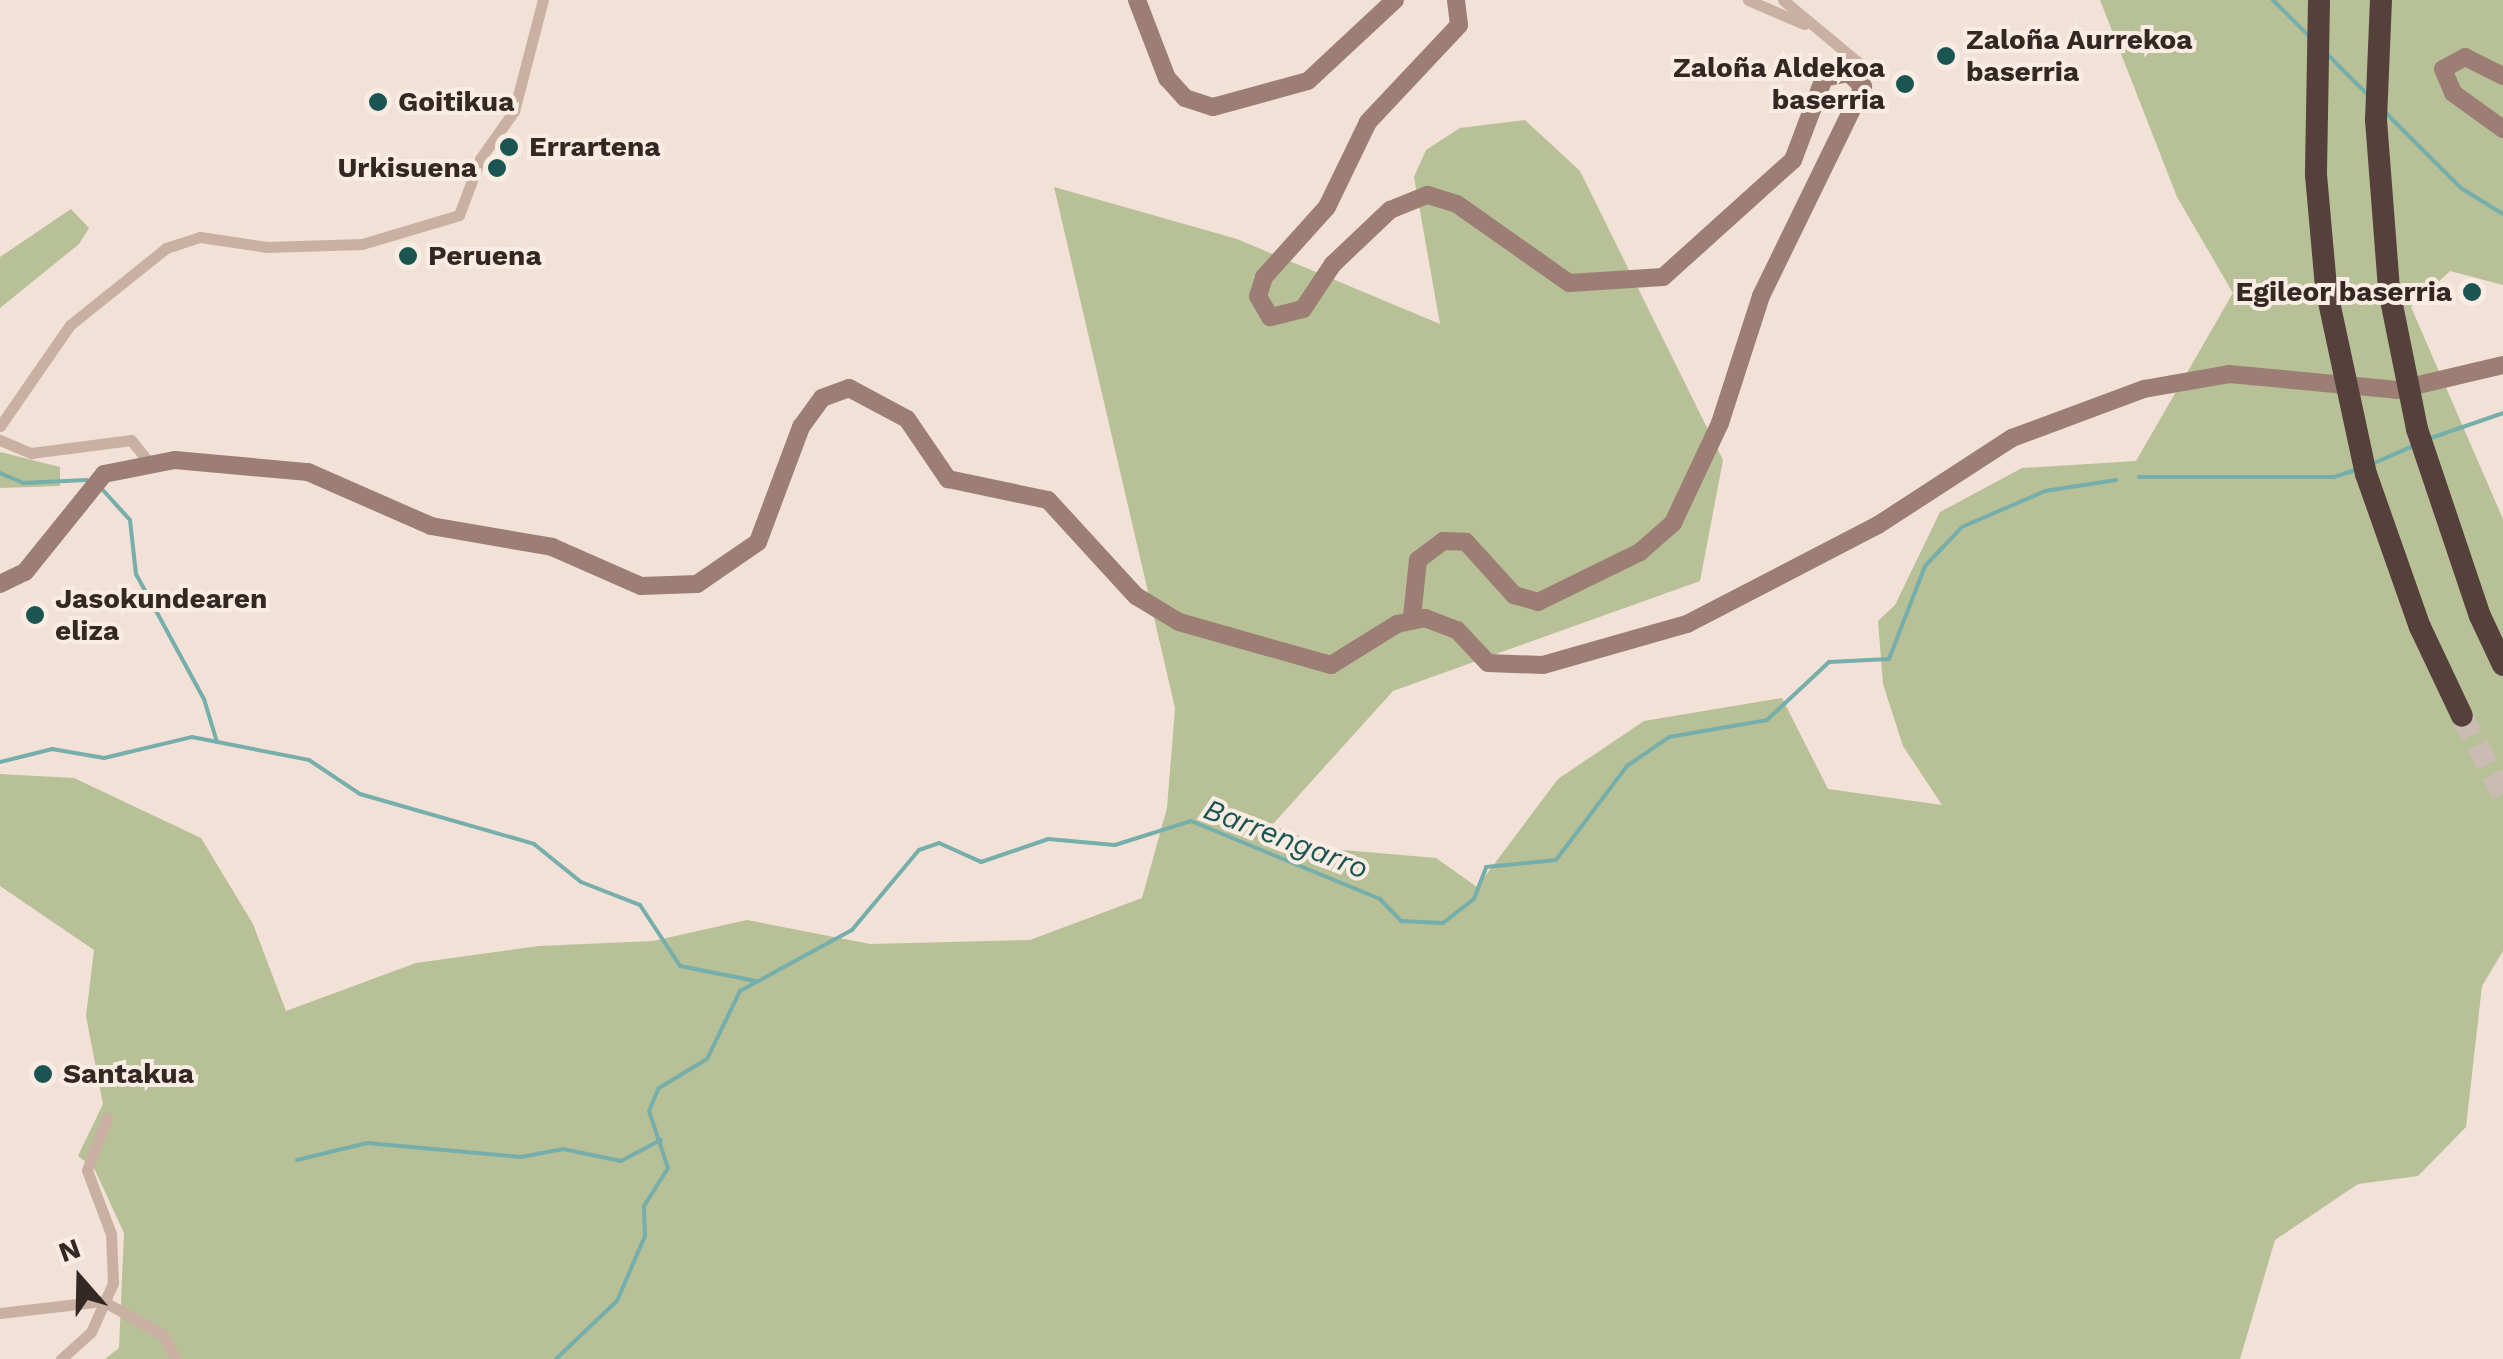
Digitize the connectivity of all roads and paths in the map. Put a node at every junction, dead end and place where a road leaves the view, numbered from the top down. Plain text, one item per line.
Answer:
1 (543, 0) edge
2 (1137, 0) edge
3 (1395, 0) edge
4 (1456, 0) edge
5 (1748, 0) edge
6 (1783, 0) edge
7 (2319, 0) edge
8 (2380, 0) edge
9 (1808, 25) junction
10 (2503, 76) edge
11 (1861, 81) junction
12 (2503, 129) edge
13 (2503, 365) edge
14 (0, 426) edge
15 (0, 440) edge
16 (149, 462) junction
17 (0, 584) edge
18 (1412, 618) junction
19 (2503, 665) edge
20 (2462, 716) tunnel mouth
21 (106, 1118) dead end
22 (103, 1301) junction
23 (0, 1313) edge
24 (61, 1359) edge
25 (176, 1359) edge

1 - 14 street
2 - 3 street
4 - 11 street
5 - 9 street
6 - 9 street
7 - 20 highway, bridge
8 - 19 highway, bridge
9 - 11 street
10 - 12 street
11 - 18 street
13 - 18 street
15 - 16 street
16 - 17 street
16 - 18 street
21 - 22 street
22 - 23 street
22 - 24 street
22 - 25 street

